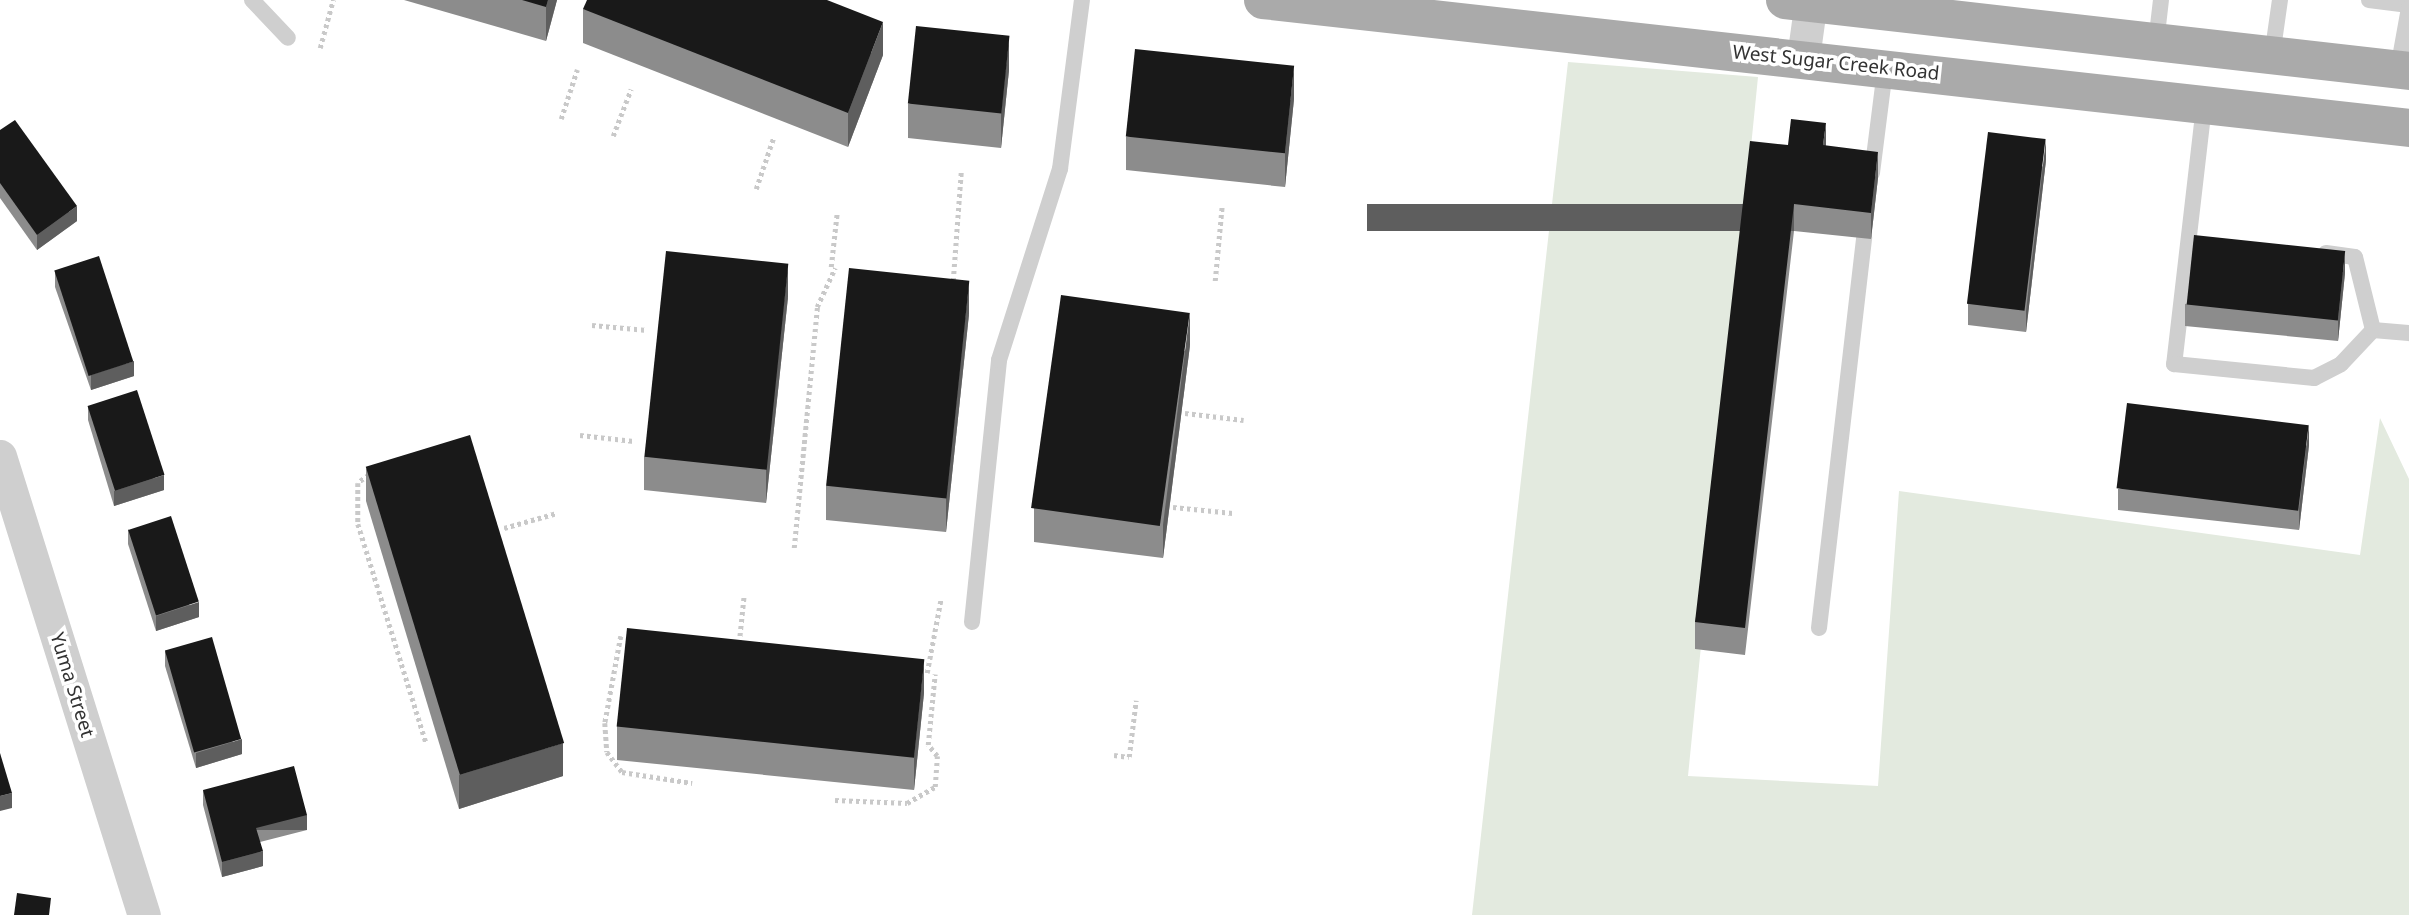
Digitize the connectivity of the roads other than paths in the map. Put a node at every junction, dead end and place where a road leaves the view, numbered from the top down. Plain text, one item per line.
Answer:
1 (252, 0) edge
2 (1082, 0) edge
3 (1263, 0) edge
4 (2161, 0) edge
5 (2280, 0) edge
6 (2369, 0) edge
7 (1802, 1) edge
8 (2409, 7) edge
9 (288, 38) dead end
10 (2156, 43) junction
11 (2272, 56) junction
12 (1803, 58) junction
13 (1885, 67) junction
14 (2403, 70) edge
15 (2204, 106) junction
16 (2409, 128) edge
17 (1872, 177) edge
18 (2189, 235) junction
19 (1864, 238) edge
20 (2214, 238) edge
21 (2304, 250) edge
22 (2373, 330) junction
23 (2409, 333) edge
24 (0, 456) edge
25 (972, 621) dead end
26 (1819, 628) dead end
27 (144, 915) edge

1 - 9 lane
2 - 25 lane
3 - 12 main road, West Sugar Creek Road
4 - 10 lane
5 - 11 lane
6 - 8 lane
7 - 10 main road
7 - 12 street
8 - 14 lane
10 - 11 main road
11 - 14 main road
12 - 13 main road, West Sugar Creek Road
13 - 15 main road, West Sugar Creek Road
13 - 17 lane
15 - 16 main road, West Sugar Creek Road
15 - 18 lane
18 - 20 lane
18 - 22 lane
19 - 26 lane
21 - 22 lane
22 - 23 lane
24 - 27 street, Yuma Street

